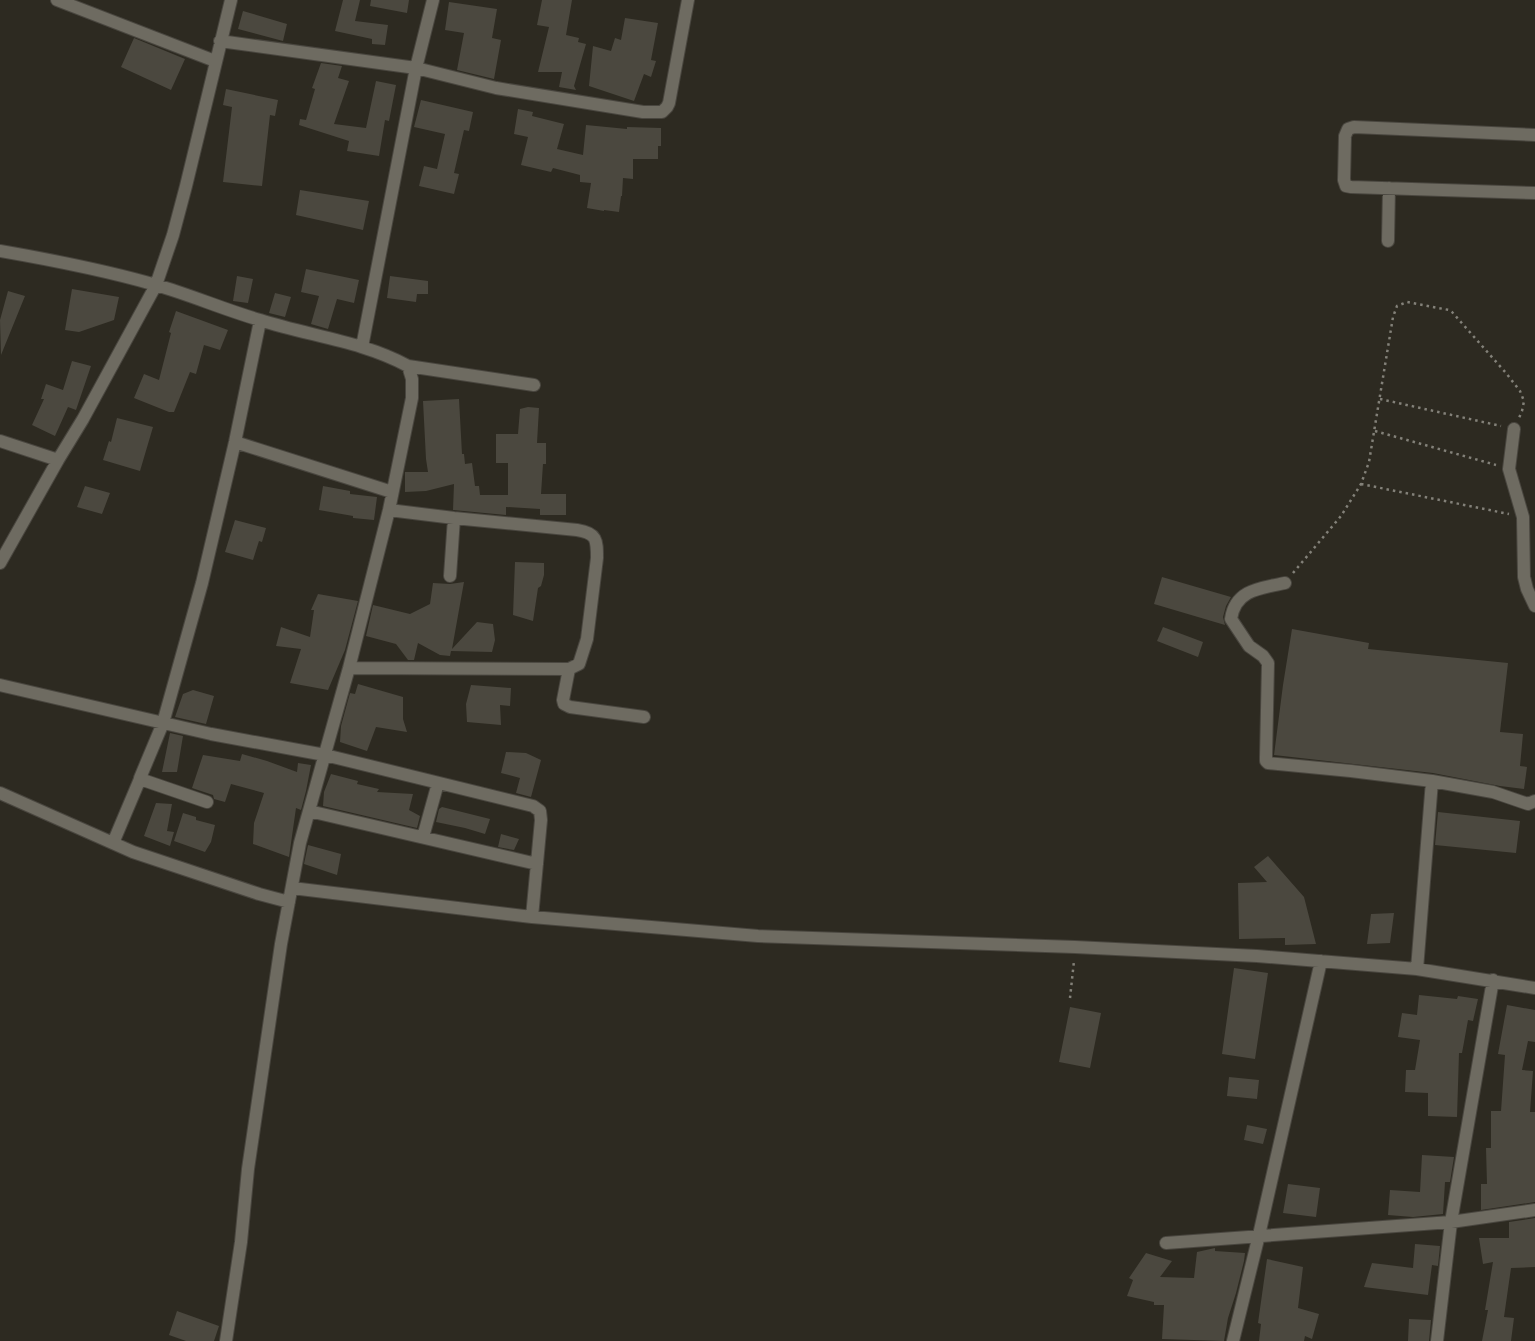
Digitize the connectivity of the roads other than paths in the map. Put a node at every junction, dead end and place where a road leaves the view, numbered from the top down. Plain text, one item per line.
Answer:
1 (57, 0) edge
2 (230, 0) edge
3 (434, 0) edge
4 (688, 0) edge
5 (220, 41) junction
6 (215, 61) junction
7 (416, 68) junction
8 (1535, 135) edge
9 (1389, 188) junction
10 (1535, 193) edge
11 (1388, 241) dead end
12 (0, 251) edge
13 (156, 285) junction
14 (260, 321) junction
15 (362, 347) junction
16 (408, 366) junction
17 (534, 384) dead end
18 (1514, 429) road end
19 (0, 441) edge
20 (235, 442) junction
21 (58, 460) junction
22 (392, 492) junction
23 (389, 510) junction
24 (454, 518) junction
25 (0, 563) edge
26 (450, 576) dead end
27 (1285, 583) road end
28 (1535, 606) edge
29 (350, 668) junction
30 (569, 669) junction
31 (0, 685) edge
32 (644, 717) dead end
33 (163, 723) junction
34 (326, 755) junction
35 (140, 779) junction
36 (1432, 781) junction
37 (438, 783) junction
38 (0, 793) edge
39 (207, 802) dead end
40 (1535, 802) edge
41 (309, 811) junction
42 (423, 837) junction
43 (113, 843) junction
44 (537, 864) junction
45 (292, 888) junction
46 (289, 902) junction
47 (532, 917) junction
48 (1321, 961) junction
49 (1417, 969) junction
50 (1493, 980) junction
51 (1535, 988) edge
52 (1535, 1210) edge
53 (1452, 1222) junction
54 (1259, 1235) junction
55 (1166, 1243) dead end
56 (226, 1341) edge
57 (1233, 1341) edge
58 (1437, 1341) edge

1 - 6 street
2 - 5 street
3 - 7 street
4 - 7 street
5 - 6 street
5 - 7 street
6 - 13 street
7 - 15 street
8 - 9 street
9 - 10 street
9 - 11 street
12 - 13 street
13 - 14 street
13 - 21 street
14 - 15 street
14 - 20 street
15 - 16 street
16 - 17 street
16 - 22 street
18 - 28 street
19 - 21 street
20 - 22 street
20 - 33 street
21 - 25 street
22 - 23 street
23 - 24 street
23 - 29 street
24 - 26 street
24 - 30 street
27 - 36 street
29 - 30 street
29 - 34 street
30 - 32 street
31 - 33 street
33 - 34 street
33 - 35 street
34 - 37 street
34 - 41 street
35 - 39 street
35 - 43 street
36 - 40 street
36 - 49 street
37 - 42 street
37 - 44 street
38 - 43 street
41 - 42 street
41 - 45 street
42 - 44 street
43 - 46 street
44 - 47 street
45 - 46 street
45 - 47 street
46 - 56 street
47 - 48 street
48 - 49 street
48 - 54 street
49 - 50 street
50 - 51 street
50 - 53 street
52 - 53 street
53 - 54 street
53 - 58 street
54 - 55 street
54 - 57 street

